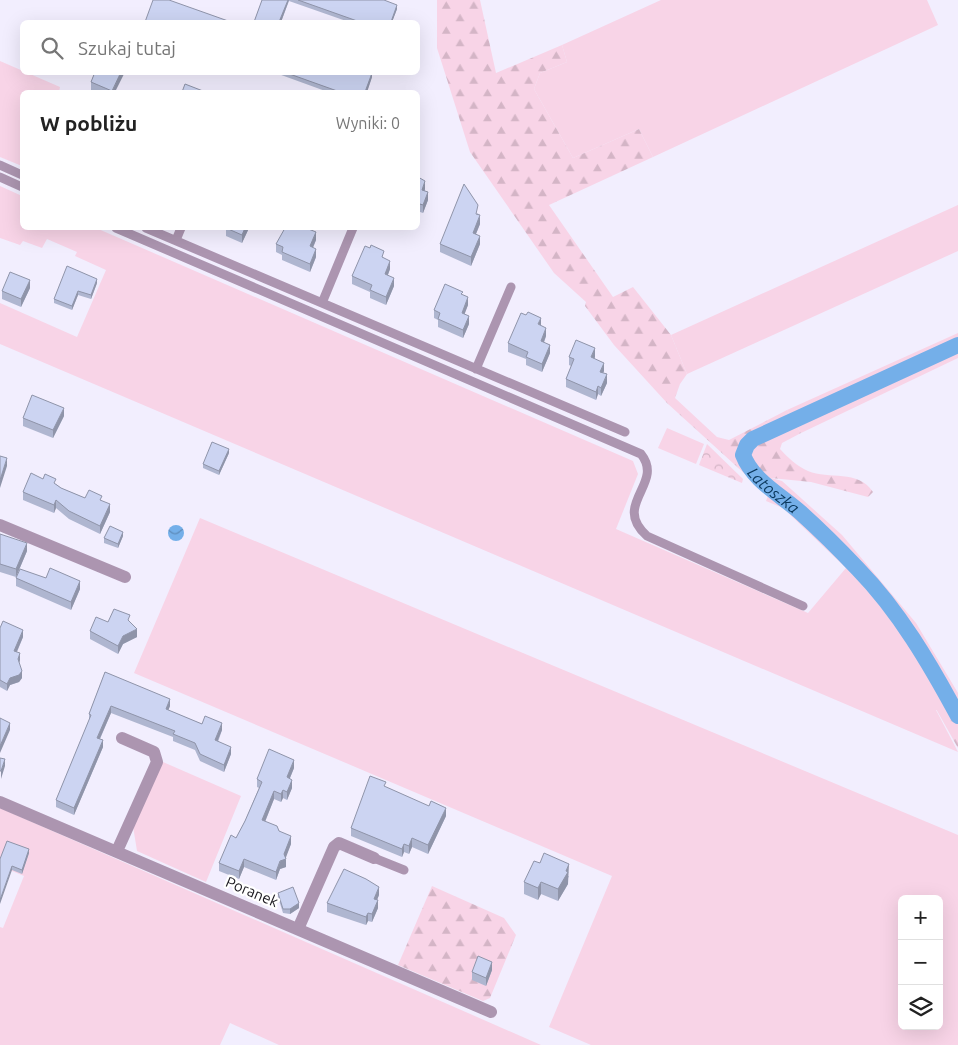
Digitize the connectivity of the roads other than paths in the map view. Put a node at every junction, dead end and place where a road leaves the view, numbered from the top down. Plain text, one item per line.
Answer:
1 (0, 165) edge
2 (20, 174) edge
3 (0, 177) edge
4 (20, 186) edge
5 (121, 230) edge
6 (151, 230) edge
7 (180, 230) edge
8 (352, 230) edge
9 (176, 240) junction
10 (512, 287) dead end
11 (322, 302) junction
12 (476, 369) junction
13 (625, 432) dead end
14 (0, 525) edge
15 (125, 577) dead end
16 (803, 606) dead end
17 (122, 738) dead end
18 (0, 802) edge
19 (117, 851) junction
20 (374, 858) joint
21 (404, 870) dead end
22 (298, 929) junction
23 (491, 1012) dead end

1 - 2 lane
3 - 4 lane
5 - 16 lane
6 - 9 lane
7 - 9 lane
8 - 11 lane
9 - 11 lane
10 - 12 lane
11 - 12 lane
12 - 13 lane
14 - 15 street
17 - 19 street
18 - 19 street, Poranek
19 - 22 street, Poranek
20 - 21 lane
20 - 22 street
22 - 23 street, Poranek

